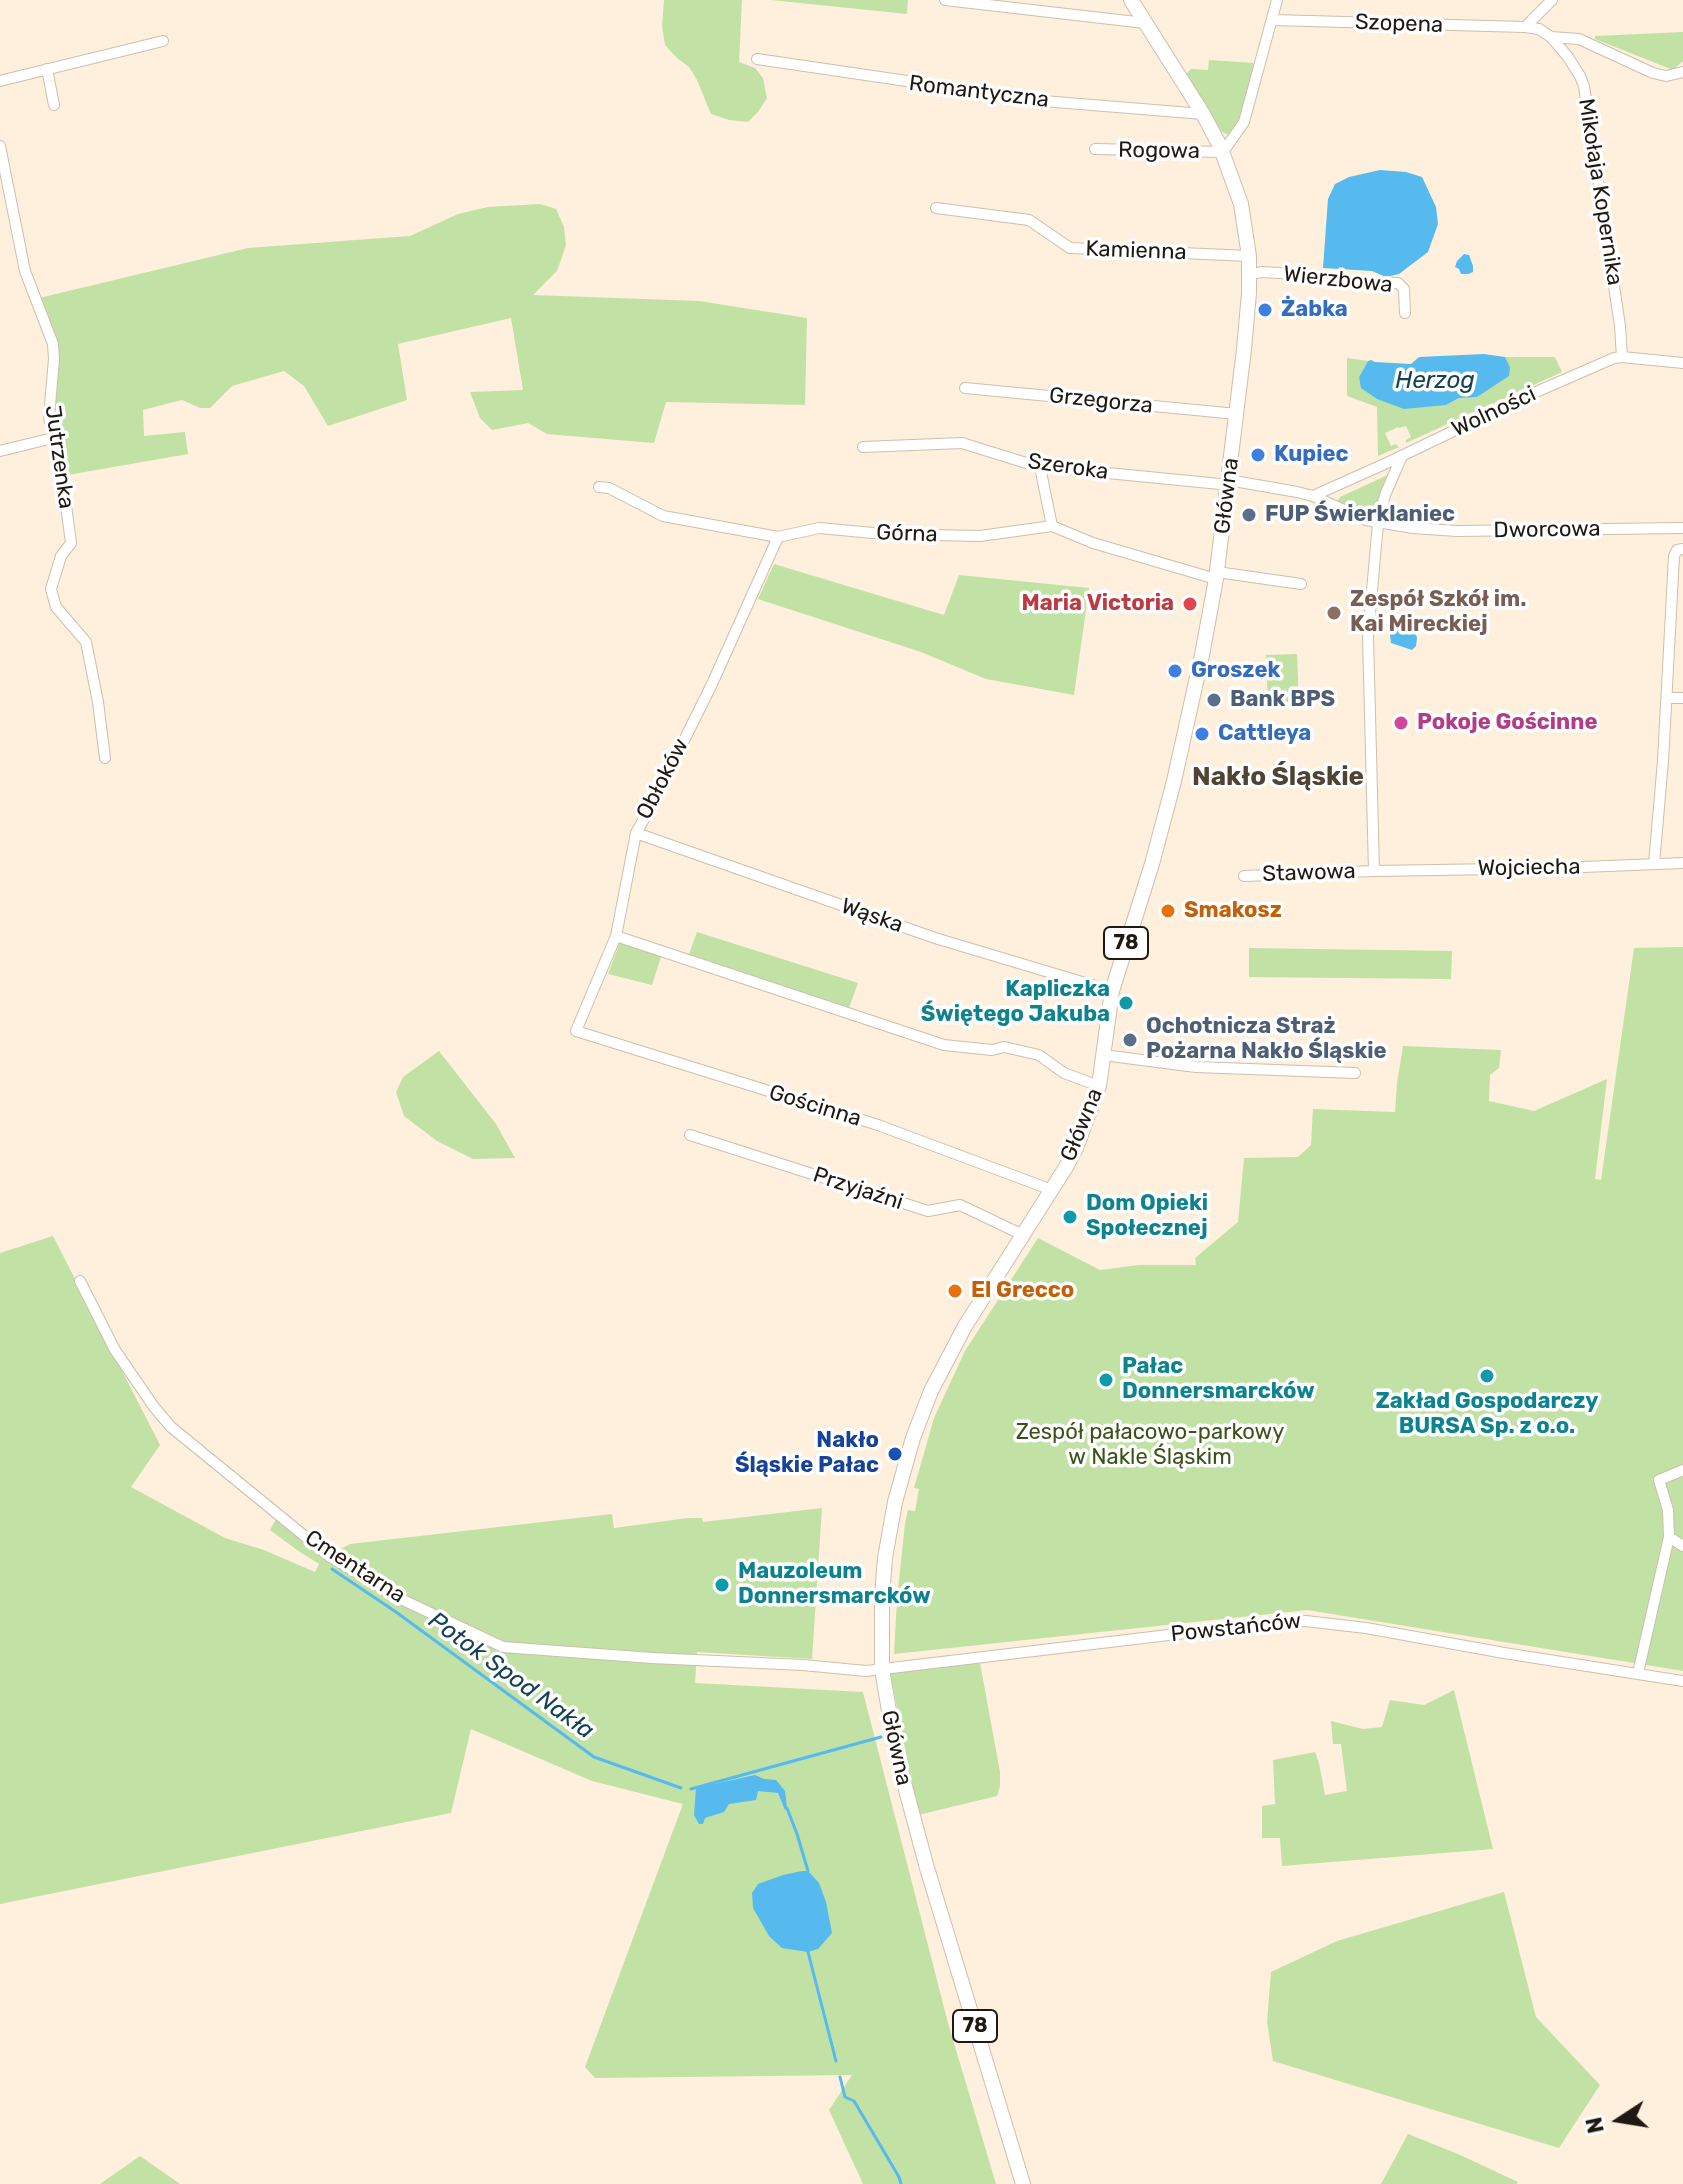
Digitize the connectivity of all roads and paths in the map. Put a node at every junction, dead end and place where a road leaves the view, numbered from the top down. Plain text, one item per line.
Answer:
1 (945, 0) edge
2 (1131, 0) edge
3 (1277, 0) edge
4 (1552, 0) edge
5 (1273, 20) junction
6 (1145, 23) junction
7 (1525, 27) junction
8 (1551, 37) junction
9 (163, 41) dead end
10 (757, 59) dead end
11 (47, 69) junction
12 (1683, 72) edge
13 (0, 81) edge
14 (54, 105) dead end
15 (1203, 114) junction
16 (0, 146) edge
17 (1095, 149) dead end
18 (1223, 152) junction
19 (936, 208) dead end
20 (1249, 256) junction
21 (1249, 275) junction
22 (1405, 313) dead end
23 (1622, 357) junction
24 (1683, 363) edge
25 (965, 388) dead end
26 (1237, 414) junction
27 (53, 438) junction
28 (863, 447) dead end
29 (0, 451) edge
30 (1402, 456) junction
31 (1040, 467) junction
32 (1228, 484) junction
33 (599, 487) dead end
34 (1313, 496) junction
35 (1378, 523) junction
36 (1052, 526) junction
37 (1683, 528) edge
38 (778, 537) junction
39 (1683, 549) edge
40 (1216, 575) junction
41 (1301, 584) dead end
42 (1667, 698) junction
43 (1683, 698) edge
44 (105, 758) dead end
45 (636, 833) junction
46 (1683, 863) edge
47 (1654, 864) junction
48 (1374, 871) junction
49 (1244, 876) dead end
50 (616, 936) junction
51 (1112, 991) junction
52 (576, 1031) joint
53 (1103, 1055) junction
54 (1355, 1073) dead end
55 (1099, 1086) junction
56 (690, 1135) dead end
57 (1052, 1190) junction
58 (1023, 1235) junction
59 (80, 1281) dead end
60 (1683, 1470) edge
61 (1669, 1537) junction
62 (1683, 1546) edge
63 (882, 1669) junction
64 (1638, 1673) junction
65 (1683, 1681) edge
66 (1023, 2184) edge

1 - 6 street
2 - 6 main road, Główna / 78
3 - 5 street
4 - 7 street
5 - 7 street, Szopena
5 - 18 street
6 - 15 main road, Główna / 78
7 - 8 street, Szopena
8 - 12 street, Szopena
8 - 23 street, Mikołaja Kopernika
9 - 11 street
10 - 15 street, Romantyczna
11 - 13 street
11 - 14 street
15 - 18 main road, Główna / 78
16 - 27 street, Jutrzenka
17 - 18 street, Rogowa
18 - 20 main road, Główna / 78
19 - 20 street, Kamienna
20 - 21 main road, Główna / 78
21 - 22 street, Wierzbowa
21 - 26 main road, Główna / 78
23 - 24 street, Wolności
23 - 30 street, Wolności
25 - 26 street, Grzegorza
26 - 32 main road, Główna / 78
27 - 29 street
27 - 44 street, Jutrzenka
28 - 31 street, Szeroka
30 - 34 street, Wolności
30 - 35 street
31 - 32 street, Szeroka
31 - 36 street
32 - 34 street, Dworcowa
32 - 40 main road, Główna / 78
33 - 38 street, Górna
34 - 35 street, Dworcowa
35 - 37 street, Dworcowa
35 - 48 street
36 - 38 street, Górna
36 - 40 street
38 - 45 street, Obłoków
39 - 42 street
40 - 41 street
40 - 51 main road, Główna / 78
42 - 43 street
42 - 47 street
45 - 50 street, Obłoków
45 - 51 street, Wąska
46 - 47 street, Wojciecha
47 - 48 street, Wojciecha
48 - 49 street, Stawowa
50 - 52 street, Obłoków
50 - 55 street
51 - 53 main road, Główna / 78
52 - 57 street, Gościnna
53 - 54 street
53 - 55 main road, Główna / 78
55 - 57 main road, Główna / 78
56 - 58 street, Przyjaźni
57 - 58 main road, Główna / 78
58 - 63 main road, Główna / 78
59 - 63 street, Cmentarna
60 - 61 street
61 - 62 street
61 - 64 street
63 - 64 street, Powstańców
63 - 66 main road, Główna / 78
64 - 65 street, Powstańców

